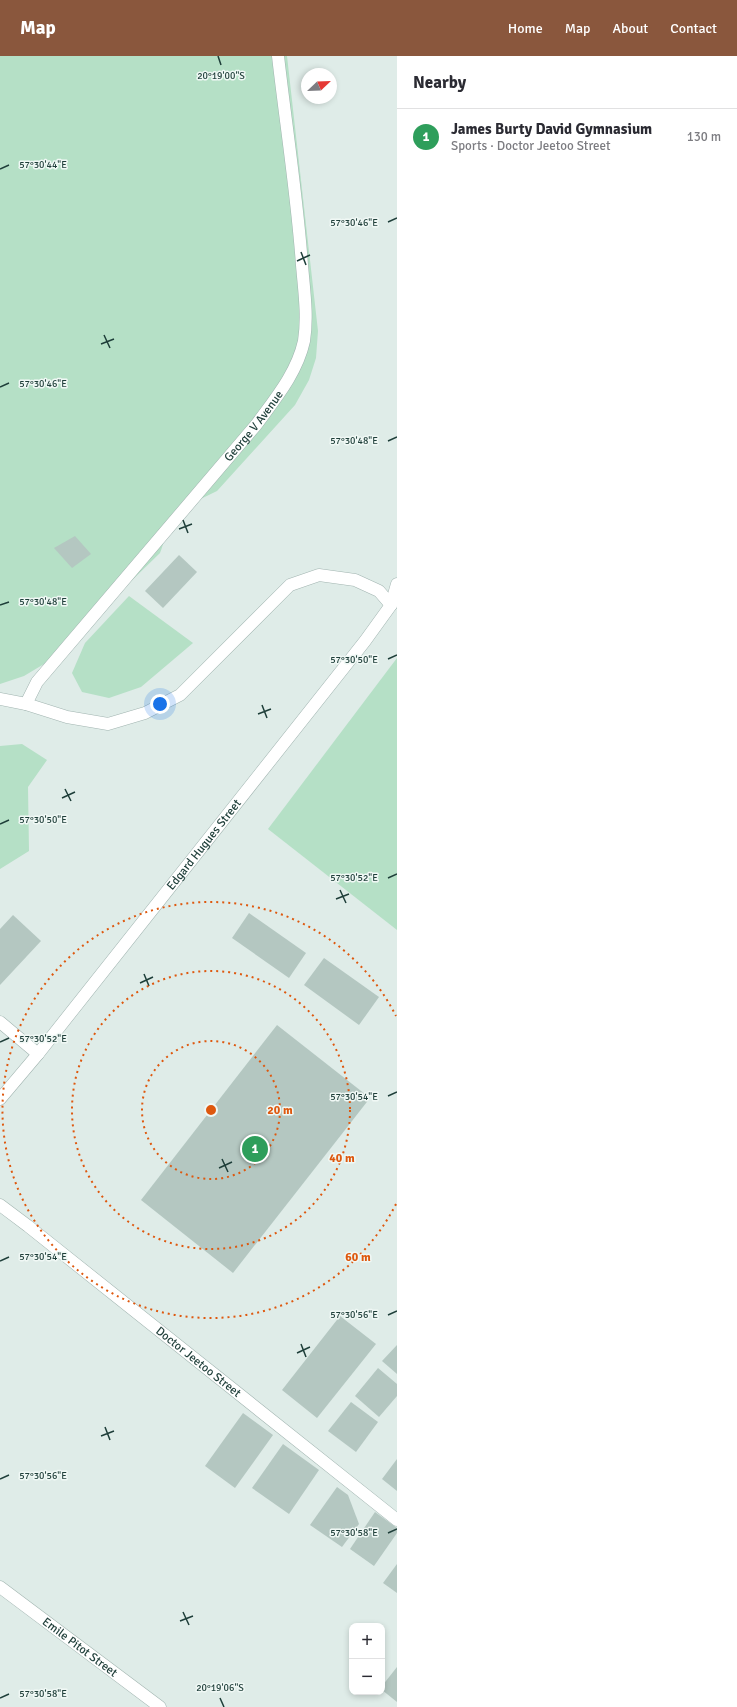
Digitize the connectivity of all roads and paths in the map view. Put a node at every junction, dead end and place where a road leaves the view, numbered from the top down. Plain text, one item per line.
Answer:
1 (278, 56) edge
2 (397, 584) edge
3 (391, 605) junction
4 (0, 699) edge
5 (26, 704) junction
6 (0, 1022) edge
7 (38, 1054) junction
8 (0, 1099) edge
9 (0, 1206) edge
10 (397, 1520) edge
11 (0, 1587) edge
12 (160, 1707) edge

1 - 5 street, George V Avenue
2 - 3 street, Edgard Hugues Street
3 - 5 street
3 - 7 street, Edgard Hugues Street
4 - 5 street
6 - 7 street
7 - 8 street, Edgard Hugues Street
9 - 10 street, Doctor Jeetoo Street
11 - 12 street, Emile Pitot Street

